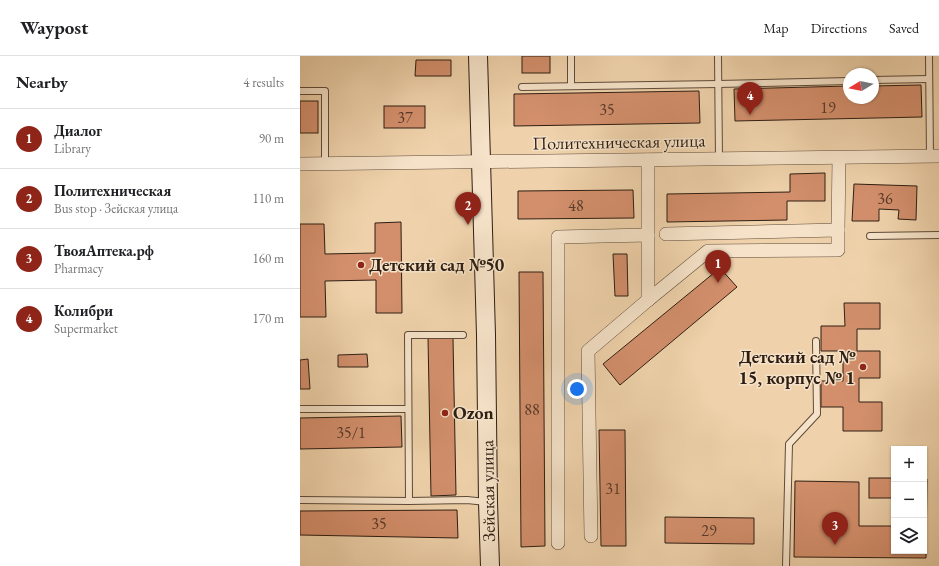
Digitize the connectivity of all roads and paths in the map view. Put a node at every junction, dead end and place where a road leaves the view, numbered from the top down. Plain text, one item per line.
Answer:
1 (478, 56) edge
2 (571, 56) edge
3 (718, 56) edge
4 (929, 56) edge
5 (930, 79) junction
6 (879, 80) edge
7 (843, 81) edge
8 (718, 84) junction
9 (571, 86) junction
10 (522, 87) dead end
11 (300, 91) edge
12 (935, 156) edge
13 (839, 158) junction
14 (719, 159) junction
15 (648, 160) junction
16 (481, 162) junction
17 (300, 164) edge
18 (325, 164) junction
19 (838, 230) junction
20 (666, 234) dead end
21 (648, 235) junction
22 (939, 235) edge
23 (870, 236) dead end
24 (648, 300) junction
25 (463, 335) dead end
26 (816, 341) dead end
27 (300, 409) edge
28 (408, 409) junction
29 (300, 500) edge
30 (409, 502) junction
31 (488, 502) junction
32 (590, 536) dead end
33 (558, 543) dead end
34 (490, 566) edge
35 (786, 566) edge

1 - 16 street, Зейская улица
2 - 9 lane
3 - 8 lane
4 - 5 lane
5 - 6 lane
5 - 12 lane
7 - 8 lane
8 - 9 lane
8 - 14 lane
9 - 10 lane
11 - 18 lane
12 - 13 street, Политехническая улица
13 - 14 street, Политехническая улица
13 - 19 street
14 - 15 street, Политехническая улица
15 - 16 street, Политехническая улица
15 - 21 street
16 - 18 street, Политехническая улица
16 - 31 street, Зейская улица
17 - 18 street, Политехническая улица
19 - 20 street
19 - 24 street
21 - 24 street
21 - 33 street
22 - 23 lane
24 - 32 street
25 - 28 lane
26 - 35 lane
27 - 28 lane
28 - 30 lane
29 - 30 lane
30 - 31 lane
31 - 34 street, Зейская улица

